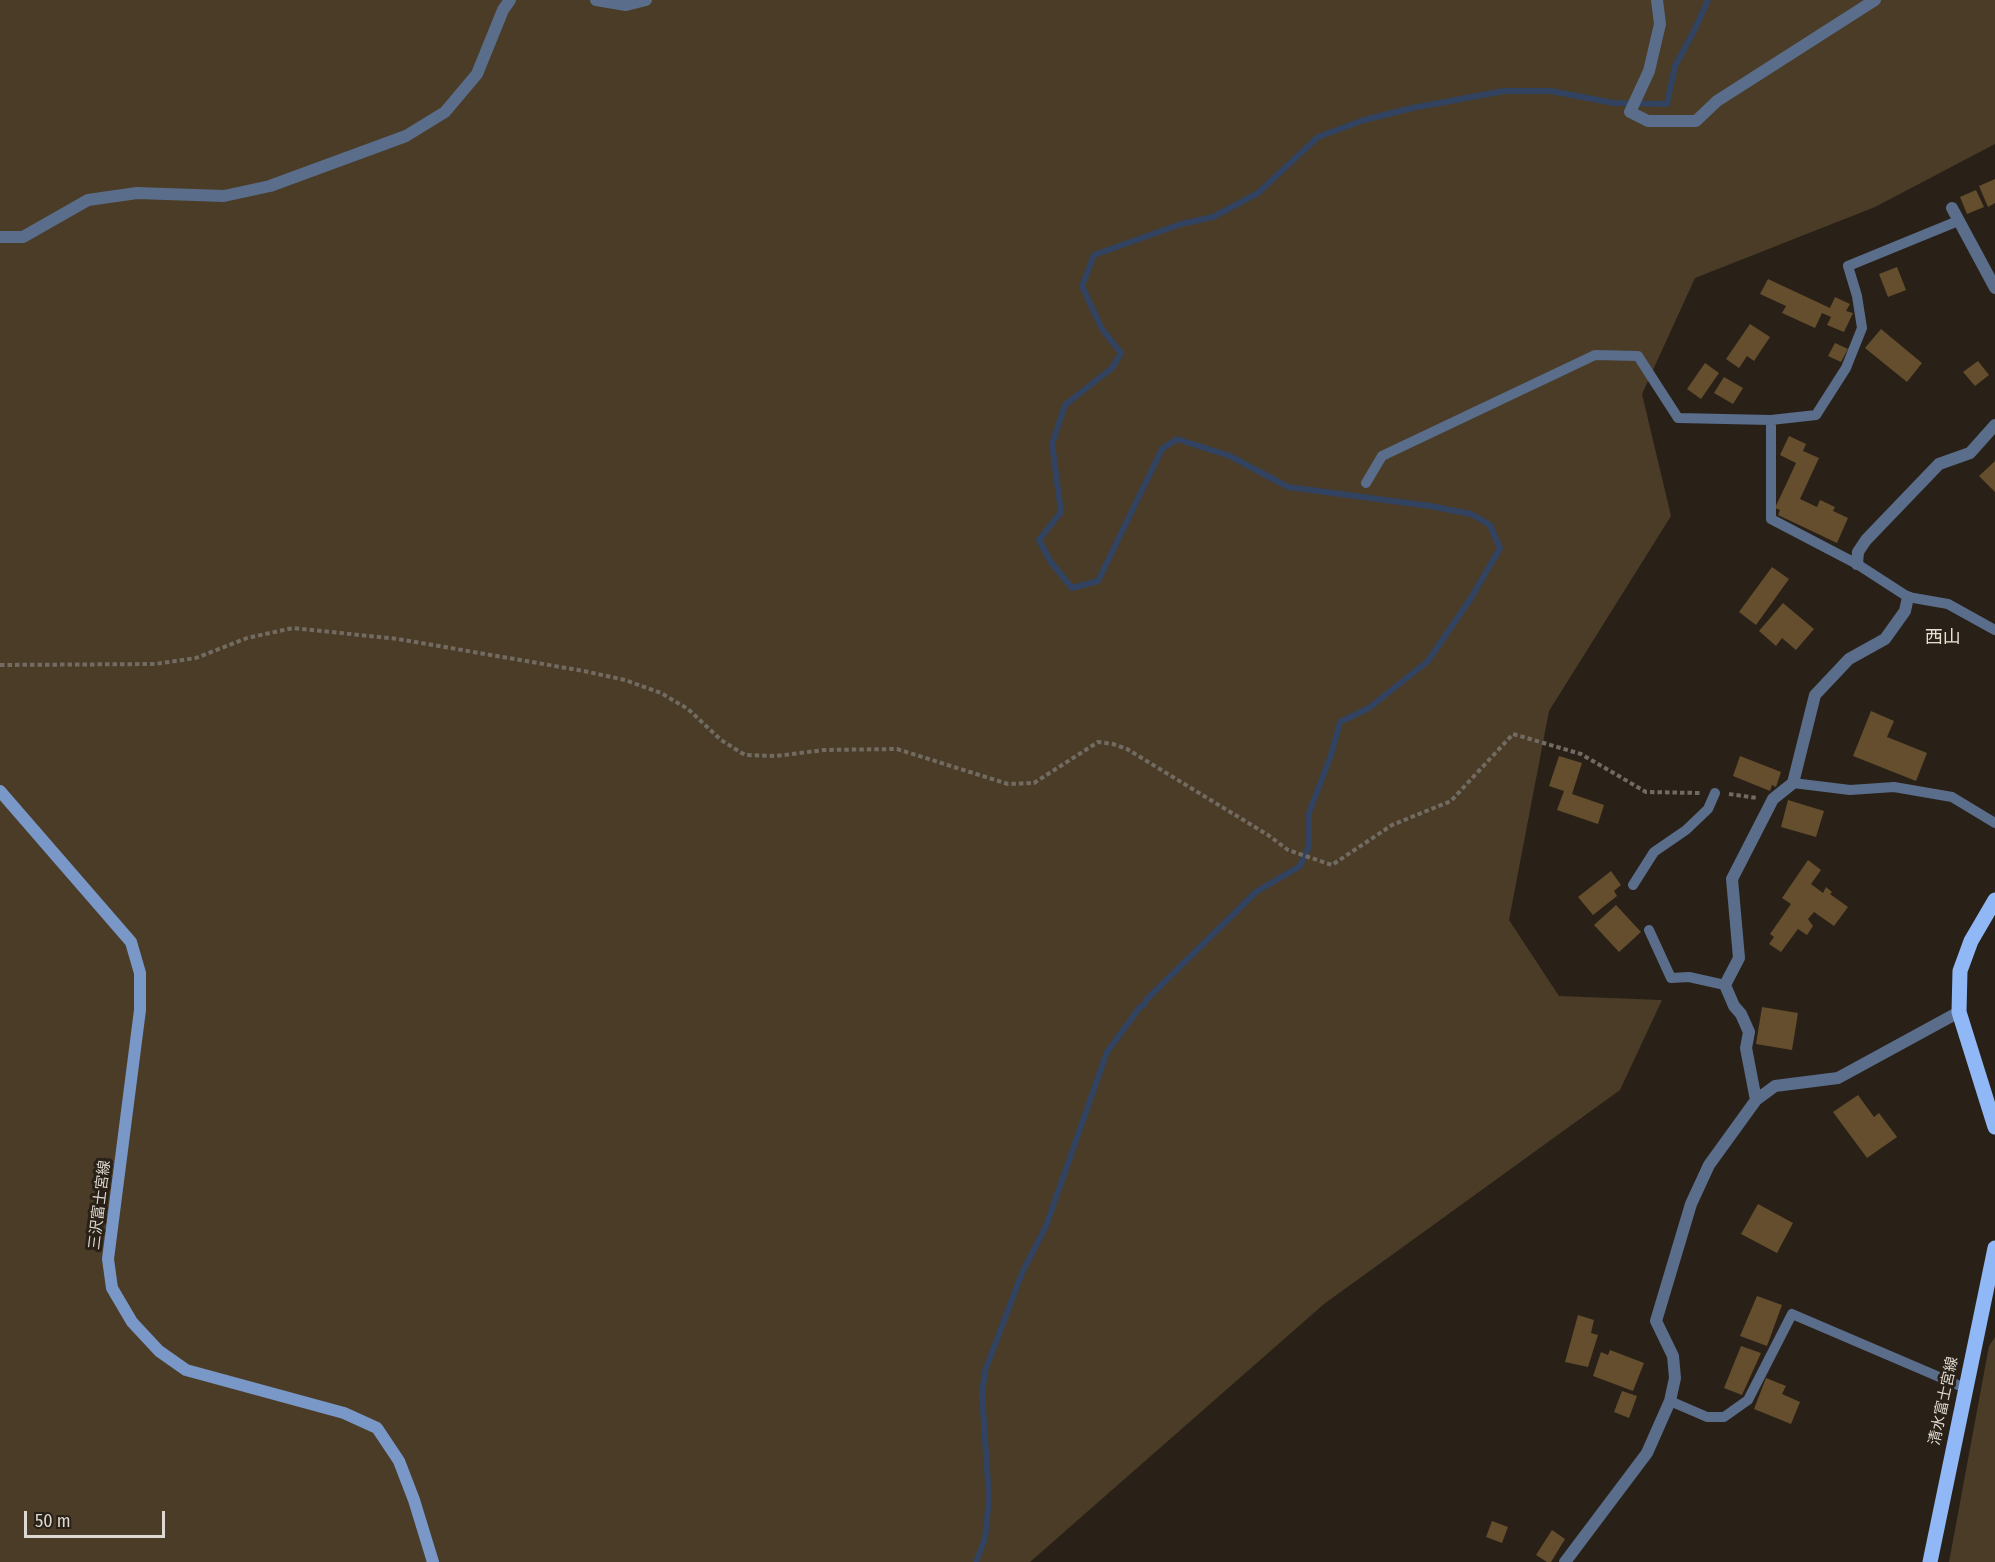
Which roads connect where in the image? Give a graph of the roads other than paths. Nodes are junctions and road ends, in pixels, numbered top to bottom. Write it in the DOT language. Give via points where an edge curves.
graph roads {
  1 [pos="510,0"];
  2 [pos="596,0"];
  3 [pos="646,0"];
  4 [pos="1657,0"];
  5 [pos="1875,0"];
  6 [pos="1952,208"];
  7 [pos="1958,221"];
  8 [pos="0,237"];
  9 [pos="1995,288"];
  10 [pos="1771,420"];
  11 [pos="1995,425"];
  12 [pos="1366,483"];
  13 [pos="1857,564"];
  14 [pos="1908,597"];
  15 [pos="1995,630"];
  16 [pos="1793,783"];
  17 [pos="0,791"];
  18 [pos="1715,793"];
  19 [pos="1995,823"];
  20 [pos="1633,885"];
  21 [pos="1995,900"];
  22 [pos="1649,930"];
  23 [pos="1725,985"];
  24 [pos="1959,1012"];
  25 [pos="1756,1100"];
  26 [pos="1995,1127"];
  27 [pos="1995,1248"];
  28 [pos="1965,1388"];
  29 [pos="1670,1401"];
  30 [pos="433,1562"];
  31 [pos="1565,1562"];
  32 [pos="1930,1562"];
  1 -- 8 [label="street" via="477,74 445,112 405,136 270,186 224,196 138,193 88,200 22,237"];
  2 -- 3 [label="street" via="626,5"];
  4 -- 5 [label="street" via="1660,24 1649,71 1630,112 1647,121 1696,121 1717,101"];
  6 -- 7 [label="street"];
  7 -- 9 [label="street"];
  7 -- 10 [label="lane" via="1848,266 1862,328 1846,368 1816,415"];
  10 -- 12 [label="lane" via="1678,418 1638,356 1595,355 1383,456"];
  10 -- 13 [label="lane" via="1772,519"];
  11 -- 13 [label="street" via="1970,453 1940,465 1931,473 1866,540 1858,552"];
  13 -- 14 [label="lane"];
  14 -- 15 [label="lane" via="1948,604"];
  14 -- 16 [label="street" via="1905,611 1885,639 1849,659 1815,695"];
  16 -- 19 [label="lane" via="1850,790 1894,787 1952,797"];
  16 -- 23 [label="street" via="1773,799 1732,879 1739,958"];
  17 -- 30 [label="main road, 三沢富士宮線" via="131,942 140,973 140,1010 108,1259 112,1288 132,1322 159,1351 186,1370 344,1413 377,1428 399,1461"];
  18 -- 20 [label="lane" via="1708,809 1654,852"];
  21 -- 24 [label="main road" via="1971,941 1960,971"];
  22 -- 23 [label="lane" via="1671,978 1689,977"];
  23 -- 25 [label="street" via="1749,1032 1746,1048"];
  24 -- 25 [label="street" via="1838,1078 1775,1086"];
  24 -- 26 [label="main road"];
  25 -- 29 [label="street" via="1709,1166 1691,1204 1656,1321 1673,1356 1675,1378"];
  27 -- 28 [label="main road, 清水富士宮線"];
  28 -- 29 [label="lane" via="1792,1314 1748,1400 1724,1417 1707,1418"];
  28 -- 32 [label="main road, 清水富士宮線"];
  29 -- 31 [label="street" via="1647,1453"];
}
